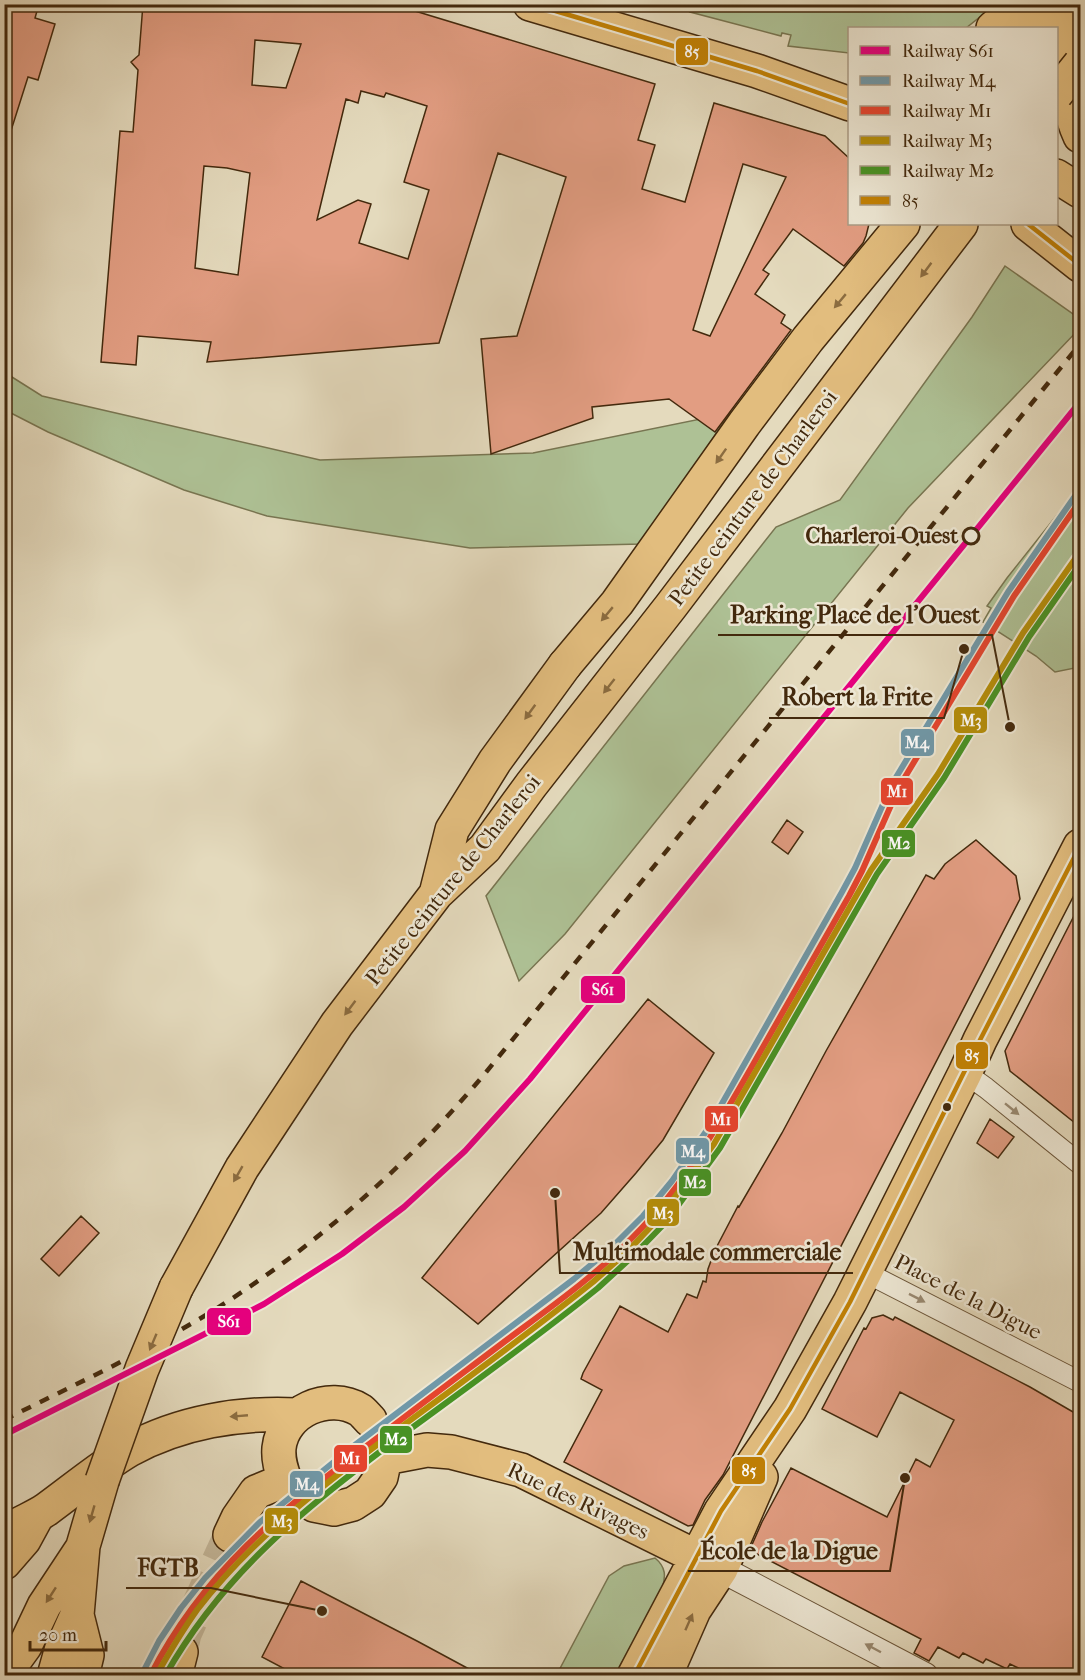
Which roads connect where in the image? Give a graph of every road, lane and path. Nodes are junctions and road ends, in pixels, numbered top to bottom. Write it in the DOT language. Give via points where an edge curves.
graph roads {
  1 [pos="530,4"];
  2 [pos="1014,4"];
  3 [pos="1056,4"];
  4 [pos="1063,4"];
  5 [pos="1072,4"];
  6 [pos="601,15"];
  7 [pos="994,27"];
  8 [pos="1033,27"];
  9 [pos="1049,27"];
  10 [pos="1080,64"];
  11 [pos="757,71"];
  12 [pos="848,86"];
  13 [pos="1058,92"];
  14 [pos="848,126"];
  15 [pos="1079,134"];
  16 [pos="1058,177"];
  17 [pos="1080,191"];
  18 [pos="889,225"];
  19 [pos="902,225"];
  20 [pos="960,225"];
  21 [pos="1029,225"];
  22 [pos="1080,265"];
  23 [pos="865,271"];
  24 [pos="1080,846"];
  25 [pos="436,894"];
  26 [pos="965,1073"];
  27 [pos="1080,1164"];
  28 [pos="865,1272"];
  29 [pos="1080,1382"];
  30 [pos="297,1416"];
  31 [pos="370,1420"];
  32 [pos="314,1506"];
  33 [pos="37,1516"];
  34 [pos="4,1534"];
  35 [pos="230,1535"];
  36 [pos="83,1546"];
  37 [pos="4,1563"];
  38 [pos="709,1563"];
  39 [pos="77,1615"];
  40 [pos="4,1675"];
  41 [pos="54,1676"];
  42 [pos="82,1676"];
  43 [pos="633,1676"];
  44 [pos="665,1676"];
  45 [pos="925,1676"];
  1 -- 6 [label="main road"];
  2 -- 7 [label="main road"];
  3 -- 8 [label="main road"];
  4 -- 9 [label="main road"];
  5 -- 15 [label="main road" via="1065,59"];
  6 -- 11 [label="main road"];
  10 -- 13 [label="main road, bridge"];
  11 -- 12 [label="main road"];
  11 -- 14 [label="main road"];
  16 -- 17 [label="main road"];
  18 -- 23 [label="main road"];
  19 -- 23 [label="main road"];
  20 -- 25 [label="main road, Petite ceinture de Charleroi, one-way" via="485,848"];
  21 -- 22 [label="main road"];
  23 -- 25 [label="main road, one-way" via="808,339 617,603 565,665 495,760 452,830"];
  24 -- 26 [label="main road"];
  25 -- 36 [label="main road, Petite ceinture de Charleroi, one-way, bridge" via="337,1024 242,1168 176,1288 142,1369"];
  26 -- 27 [label="street, one-way"];
  26 -- 28 [label="main road"];
  28 -- 29 [label="street, Place de la Digue, one-way"];
  28 -- 38 [label="main road" via="790,1409 721,1511"];
  30 -- 31 [label="main road" via="329,1402 360,1410"];
  30 -- 33 [label="main road, one-way" via="229,1416 177,1430 129,1450"];
  30 -- 35 [label="main road" via="279,1446 285,1480 256,1492"];
  32 -- 38 [label="main road, Rue des Rivages" via="334,1509 353,1504 370,1493 381,1477 385,1458 427,1450 451,1452 521,1470"];
  33 -- 34 [label="main road"];
  33 -- 37 [label="main road" via="24,1540"];
  36 -- 39 [label="main road, Petite ceinture de Charleroi"];
  36 -- 40 [label="main road, one-way"];
  38 -- 43 [label="main road"];
  44 -- 38 [label="main road, one-way" via="694,1610"];
  45 -- 38 [label="street, one-way"];
  39 -- 41 [label="main road, Petite ceinture de Charleroi"];
  39 -- 42 [label="main road" via="87,1655"];
}
